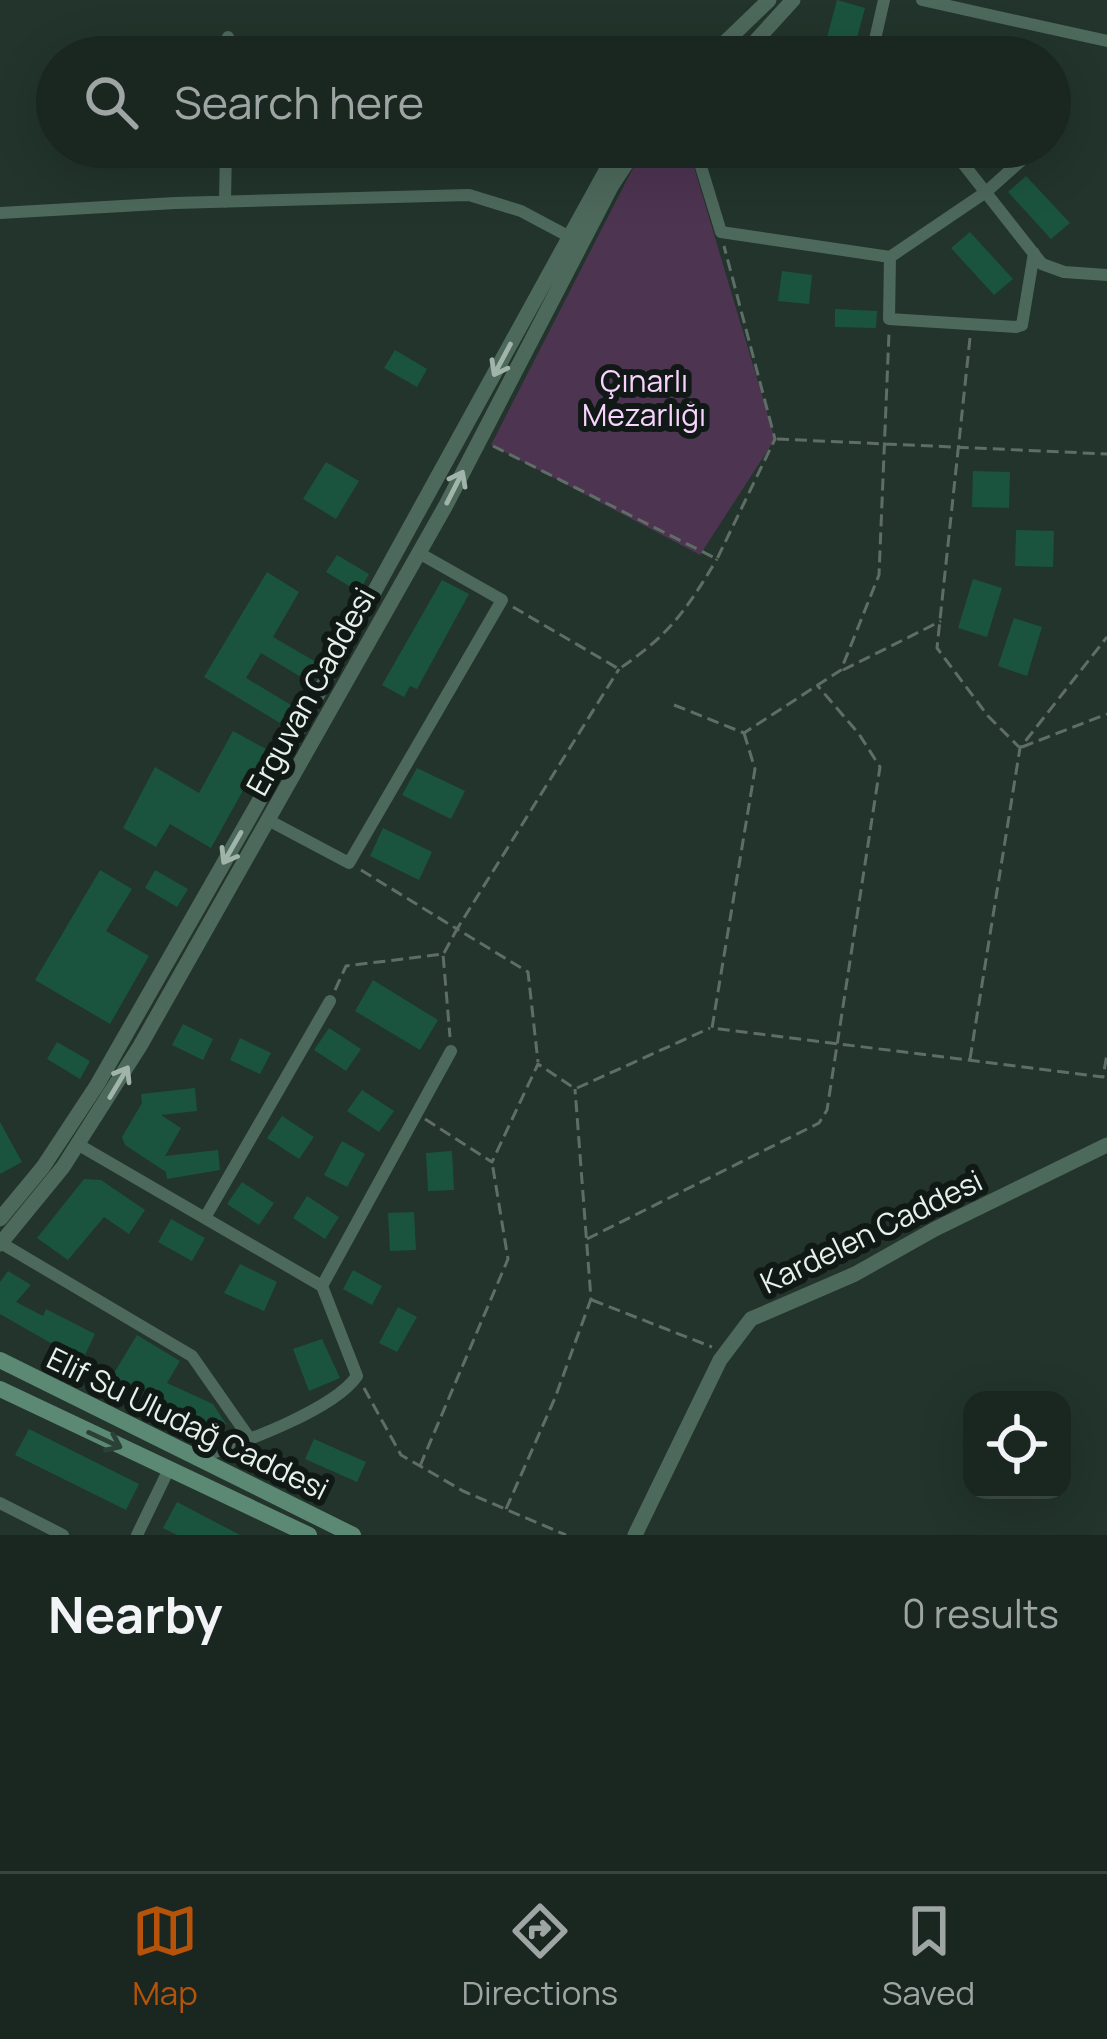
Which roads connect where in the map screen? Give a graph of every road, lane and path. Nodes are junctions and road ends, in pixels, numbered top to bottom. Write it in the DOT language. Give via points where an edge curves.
graph roads {
  1 [pos="769,0"];
  2 [pos="793,0"];
  3 [pos="884,0"];
  4 [pos="922,0"];
  5 [pos="732,36"];
  6 [pos="760,36"];
  7 [pos="876,36"];
  8 [pos="1107,41"];
  9 [pos="226,168"];
  10 [pos="607,168"];
  11 [pos="623,168"];
  12 [pos="701,168"];
  13 [pos="967,168"];
  14 [pos="1013,168"];
  15 [pos="986,192"];
  16 [pos="225,202"];
  17 [pos="0,213"];
  18 [pos="721,232"];
  19 [pos="568,236"];
  20 [pos="1034,253"];
  21 [pos="890,257"];
  22 [pos="1107,274"];
  23 [pos="889,319"];
  24 [pos="971,324"];
  25 [pos="480,439"];
  26 [pos="775,439"];
  27 [pos="886,444"];
  28 [pos="960,447"];
  29 [pos="1107,454"];
  30 [pos="418,553"];
  31 [pos="717,559"];
  32 [pos="502,600"];
  33 [pos="941,621"];
  34 [pos="1107,637"];
  35 [pos="619,669"];
  36 [pos="841,670"];
  37 [pos="817,685"];
  38 [pos="674,705"];
  39 [pos="1107,715"];
  40 [pos="744,733"];
  41 [pos="1020,748"];
  42 [pos="268,820"];
  43 [pos="349,863"];
  44 [pos="457,929"];
  45 [pos="443,955"];
  46 [pos="330,1001"];
  47 [pos="712,1028"];
  48 [pos="837,1045"];
  49 [pos="451,1051"];
  50 [pos="1107,1054"];
  51 [pos="970,1061"];
  52 [pos="538,1064"];
  53 [pos="1105,1077"];
  54 [pos="575,1089"];
  55 [pos="416,1113"];
  56 [pos="79,1144"];
  57 [pos="1107,1145"];
  58 [pos="492,1162"];
  59 [pos="206,1216"];
  60 [pos="0,1219"];
  61 [pos="587,1239"];
  62 [pos="0,1244"];
  63 [pos="322,1286"];
  64 [pos="591,1299"];
  65 [pos="725,1352"];
  66 [pos="1,1360"];
  67 [pos="357,1376"];
  68 [pos="0,1389"];
  69 [pos="250,1439"];
  70 [pos="195,1459"];
  71 [pos="420,1466"];
  72 [pos="169,1469"];
  73 [pos="0,1504"];
  74 [pos="506,1509"];
  75 [pos="63,1535"];
  76 [pos="136,1535"];
  77 [pos="308,1535"];
  78 [pos="352,1535"];
  79 [pos="566,1535"];
  80 [pos="635,1535"];
  1 -- 5 [label="street"];
  2 -- 6 [label="street"];
  3 -- 7 [label="street"];
  4 -- 8 [label="street"];
  9 -- 16 [label="street"];
  10 -- 19 [label="street"];
  11 -- 25 [label="street, Erguvan Caddesi"];
  12 -- 18 [label="street"];
  13 -- 15 [label="street"];
  14 -- 15 [label="street"];
  15 -- 20 [label="street"];
  15 -- 21 [label="street"];
  16 -- 17 [label="street"];
  16 -- 19 [label="street" via="470,195"];
  18 -- 21 [label="street"];
  18 -- 26 [label="path"];
  19 -- 60 [label="street, one-way" via="97,1085"];
  20 -- 22 [label="street" via="1052,269"];
  20 -- 24 [label="street" via="1022,325"];
  21 -- 23 [label="street"];
  23 -- 24 [label="street"];
  23 -- 27 [label="path"];
  24 -- 28 [label="path"];
  30 -- 25 [label="street, Erguvan Caddesi, one-way"];
  25 -- 31 [label="path"];
  26 -- 27 [label="path"];
  26 -- 31 [label="path"];
  27 -- 28 [label="path"];
  27 -- 36 [label="path" via="878,574"];
  28 -- 29 [label="path"];
  28 -- 33 [label="path"];
  30 -- 32 [label="street"];
  30 -- 42 [label="street, Erguvan Caddesi"];
  31 -- 35 [label="path" via="659,641"];
  32 -- 35 [label="path"];
  32 -- 43 [label="street"];
  33 -- 36 [label="path"];
  33 -- 41 [label="path" via="937,649"];
  34 -- 41 [label="path"];
  35 -- 44 [label="path"];
  36 -- 37 [label="path"];
  37 -- 40 [label="path"];
  37 -- 48 [label="path" via="880,766"];
  38 -- 40 [label="path"];
  39 -- 41 [label="path"];
  40 -- 47 [label="path" via="755,769"];
  41 -- 51 [label="path"];
  42 -- 43 [label="street"];
  56 -- 42 [label="street, Erguvan Caddesi, one-way"];
  43 -- 44 [label="path"];
  44 -- 45 [label="path"];
  44 -- 52 [label="path" via="528,972"];
  45 -- 46 [label="path" via="346,966"];
  45 -- 49 [label="path"];
  46 -- 59 [label="street"];
  47 -- 48 [label="path"];
  47 -- 54 [label="path"];
  48 -- 51 [label="path"];
  48 -- 61 [label="path" via="819,1124"];
  49 -- 55 [label="street"];
  50 -- 53 [label="path"];
  51 -- 53 [label="path"];
  52 -- 54 [label="path"];
  52 -- 58 [label="path"];
  54 -- 61 [label="path"];
  55 -- 58 [label="path"];
  55 -- 63 [label="street"];
  56 -- 59 [label="street"];
  56 -- 62 [label="street, Erguvan Caddesi"];
  57 -- 65 [label="street, Kardelen Caddesi" via="751,1319"];
  58 -- 71 [label="path" via="508,1259"];
  59 -- 63 [label="street"];
  61 -- 64 [label="path"];
  62 -- 69 [label="street" via="192,1356"];
  63 -- 67 [label="street"];
  64 -- 65 [label="path"];
  64 -- 74 [label="path"];
  65 -- 80 [label="street, Kardelen Caddesi"];
  66 -- 70 [label="main road, Elif Su Uludağ Caddesi"];
  67 -- 69 [label="street" via="347,1392"];
  67 -- 71 [label="path" via="401,1455"];
  68 -- 72 [label="main road, Elif Su Uludağ Caddesi, one-way"];
  69 -- 70 [label="street"];
  70 -- 78 [label="main road, Elif Su Uludağ Caddesi"];
  71 -- 74 [label="path"];
  72 -- 76 [label="street"];
  72 -- 77 [label="main road, Elif Su Uludağ Caddesi"];
  73 -- 75 [label="street"];
  74 -- 79 [label="path"];
}
